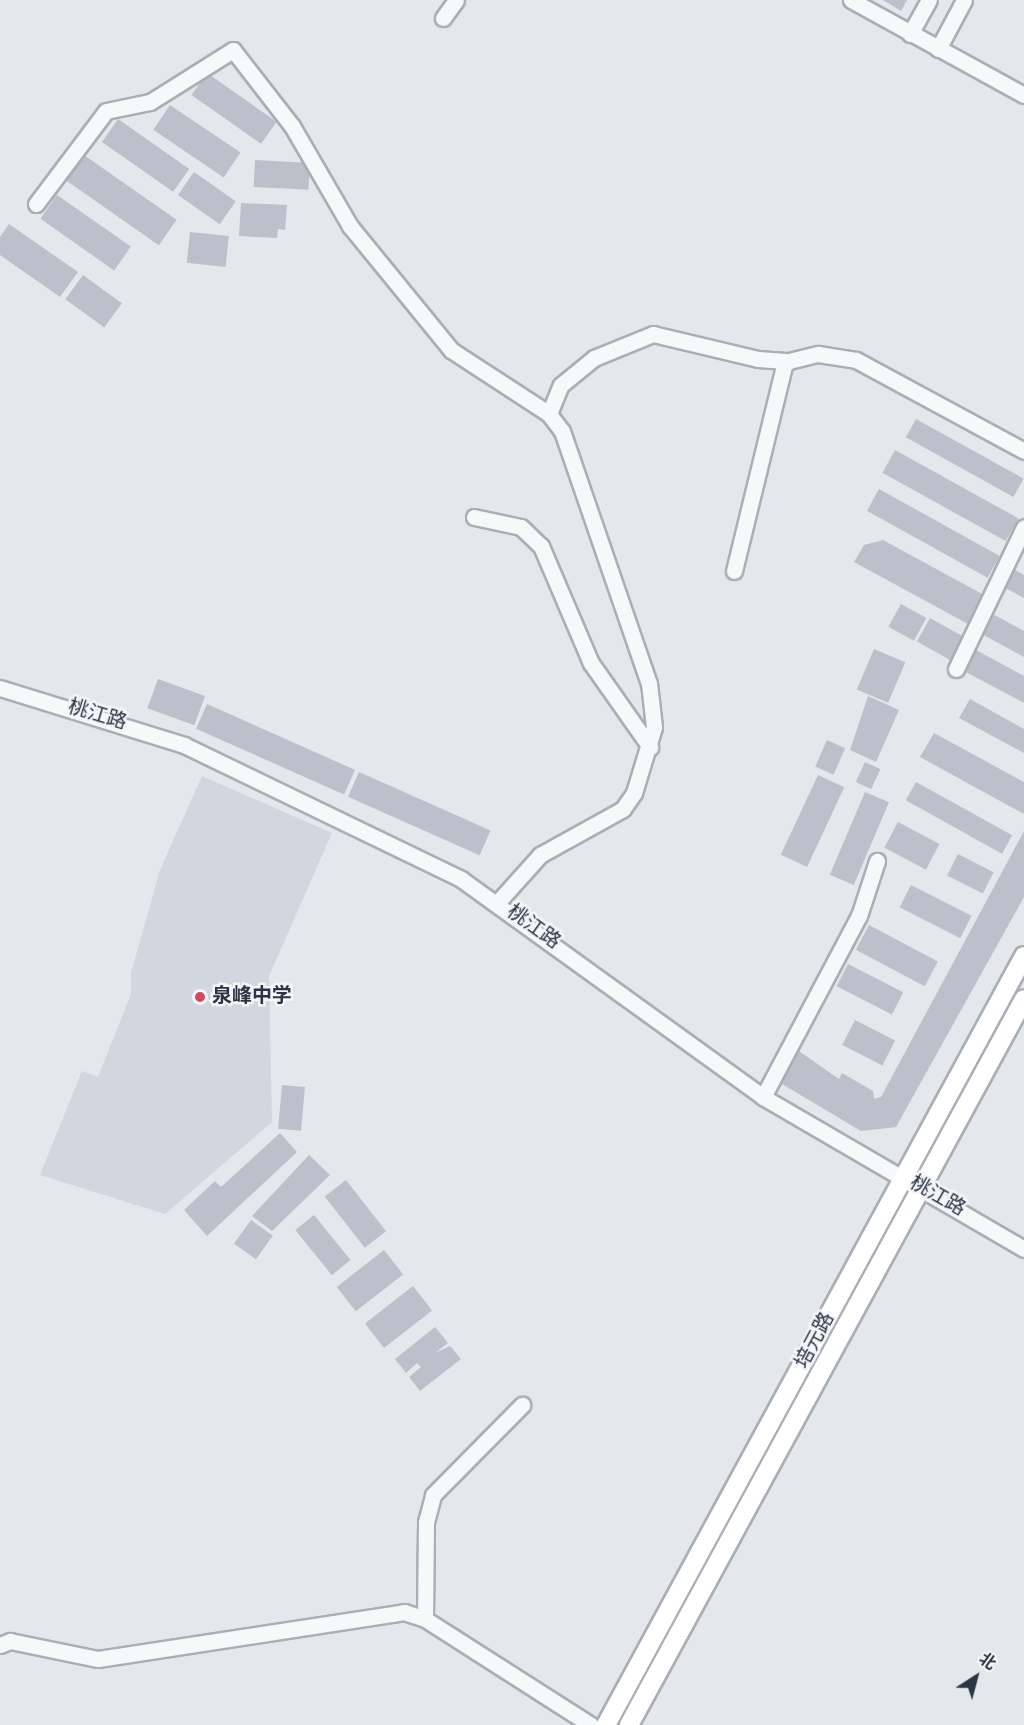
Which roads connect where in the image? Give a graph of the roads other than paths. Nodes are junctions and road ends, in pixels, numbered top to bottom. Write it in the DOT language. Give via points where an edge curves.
graph roads {
  1 [pos="456,0"];
  2 [pos="851,0"];
  3 [pos="929,0"];
  4 [pos="964,0"];
  5 [pos="443,18"];
  6 [pos="910,34"];
  7 [pos="938,49"];
  8 [pos="1024,95"];
  9 [pos="36,204"];
  10 [pos="785,361"];
  11 [pos="549,414"];
  12 [pos="1024,451"];
  13 [pos="474,517"];
  14 [pos="1024,527"];
  15 [pos="734,571"];
  16 [pos="956,669"];
  17 [pos="0,688"];
  18 [pos="650,747"];
  19 [pos="877,861"];
  20 [pos="498,902"];
  21 [pos="1024,956"];
  22 [pos="1024,999"];
  23 [pos="763,1096"];
  24 [pos="904,1178"];
  25 [pos="922,1187"];
  26 [pos="1024,1249"];
  27 [pos="522,1405"];
  28 [pos="425,1619"];
  29 [pos="0,1645"];
  30 [pos="591,1725"];
  31 [pos="606,1725"];
  32 [pos="629,1725"];
  1 -- 5 [label="street"];
  2 -- 6 [label="street"];
  3 -- 6 [label="street"];
  4 -- 7 [label="street"];
  6 -- 7 [label="street"];
  7 -- 8 [label="street"];
  9 -- 11 [label="street" via="101,115 150,102 233,50 292,126 350,226 451,350"];
  10 -- 11 [label="street" via="642,335 594,358 561,385"];
  10 -- 12 [label="street" via="818,354 856,360"];
  10 -- 15 [label="street"];
  11 -- 18 [label="street" via="562,431 649,683"];
  13 -- 18 [label="street" via="521,527 541,546 591,663"];
  14 -- 16 [label="street"];
  17 -- 20 [label="street, 桃江路" via="183,745"];
  18 -- 20 [label="street" via="634,793 623,808 540,855"];
  19 -- 23 [label="street" via="859,916"];
  20 -- 23 [label="street, 桃江路"];
  21 -- 24 [label="main road, 培元路"];
  22 -- 25 [label="main road, 培元路"];
  23 -- 24 [label="street, 桃江路"];
  24 -- 25 [label="street, 桃江路"];
  24 -- 31 [label="main road, 培元路"];
  25 -- 26 [label="street, 桃江路"];
  25 -- 32 [label="main road, 培元路"];
  27 -- 28 [label="street" via="433,1495 426,1522"];
  28 -- 29 [label="street" via="404,1611 98,1659 10,1641"];
  28 -- 30 [label="street"];
}
